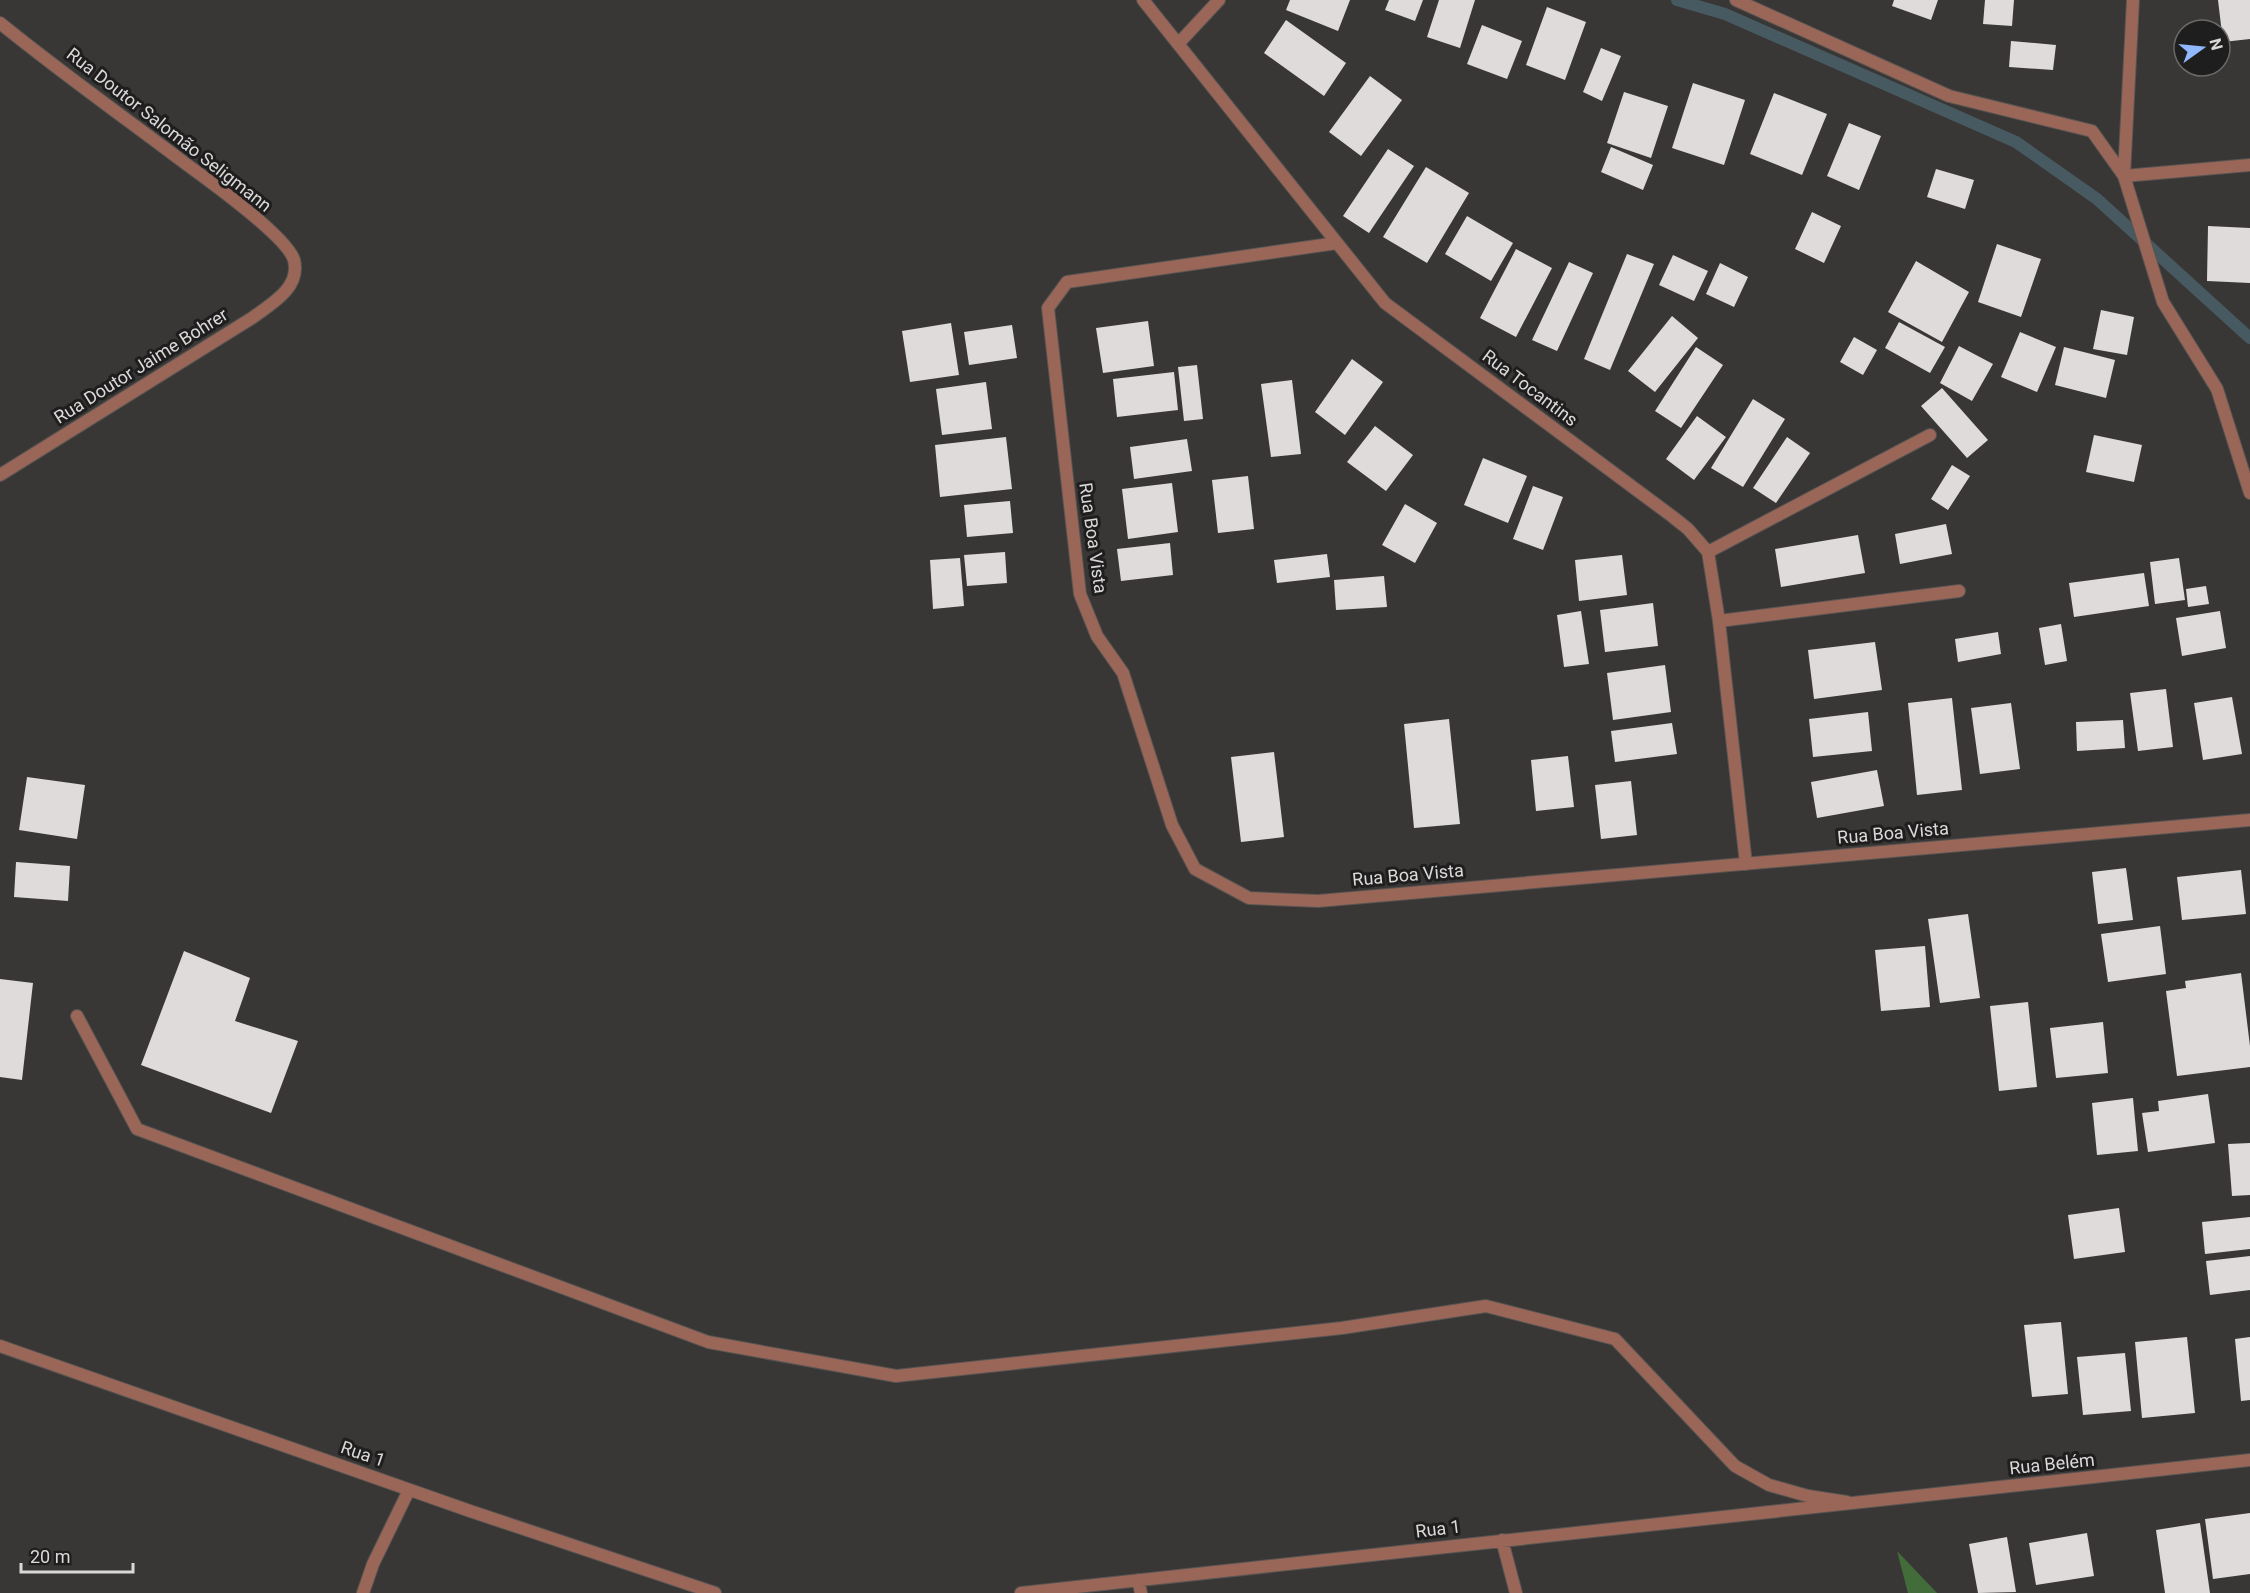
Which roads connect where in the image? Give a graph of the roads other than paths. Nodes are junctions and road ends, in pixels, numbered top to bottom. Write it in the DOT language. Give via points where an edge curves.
graph roads {
  1 [pos="1143,0"];
  2 [pos="1220,0"];
  3 [pos="1736,0"];
  4 [pos="2133,0"];
  5 [pos="0,23"];
  6 [pos="1178,44"];
  7 [pos="2250,165"];
  8 [pos="2124,176"];
  9 [pos="1337,243"];
  10 [pos="294,279"];
  11 [pos="1929,435"];
  12 [pos="0,475"];
  13 [pos="2250,494"];
  14 [pos="1708,552"];
  15 [pos="1959,591"];
  16 [pos="1719,621"];
  17 [pos="2250,820"];
  18 [pos="1746,864"];
  19 [pos="77,1016"];
  20 [pos="0,1346"];
  21 [pos="2250,1460"];
  22 [pos="409,1490"];
  23 [pos="1859,1504"];
  24 [pos="1502,1540"];
  25 [pos="1138,1580"];
  26 [pos="363,1593"];
  27 [pos="715,1593"];
  28 [pos="1021,1593"];
  29 [pos="1141,1593"];
  30 [pos="1516,1593"];
  1 -- 6 [label="street, Rua Tocantins"];
  2 -- 6 [label="street"];
  3 -- 8 [label="street" via="1948,96 2092,131"];
  4 -- 8 [label="street"];
  5 -- 10 [label="street, Rua Doutor Salomão Seligmann" via="232,198 282,242 294,259"];
  6 -- 9 [label="street, Rua Tocantins"];
  7 -- 8 [label="street"];
  8 -- 13 [label="street" via="2163,302 2217,388"];
  9 -- 14 [label="street, Rua Tocantins" via="1386,303 1672,516"];
  9 -- 18 [label="street, Rua Boa Vista" via="1067,282 1048,308 1080,594 1097,636 1123,673 1172,825 1196,869 1249,898 1318,901"];
  10 -- 12 [label="street, Rua Doutor Jaime Bohrer" via="282,296 252,318"];
  11 -- 14 [label="street"];
  14 -- 16 [label="street"];
  15 -- 16 [label="street"];
  16 -- 18 [label="street"];
  17 -- 18 [label="street, Rua Boa Vista"];
  19 -- 23 [label="street" via="137,1129 708,1342 896,1376 1342,1328 1486,1306 1615,1339 1735,1466 1768,1485"];
  20 -- 22 [label="street, Rua 1"];
  21 -- 23 [label="street, Rua Belém"];
  22 -- 26 [label="street"];
  22 -- 27 [label="street, Rua 1"];
  23 -- 24 [label="street, Rua 1"];
  24 -- 25 [label="street, Rua 1"];
  24 -- 30 [label="street"];
  25 -- 28 [label="street, Rua 1"];
  25 -- 29 [label="street"];
}
